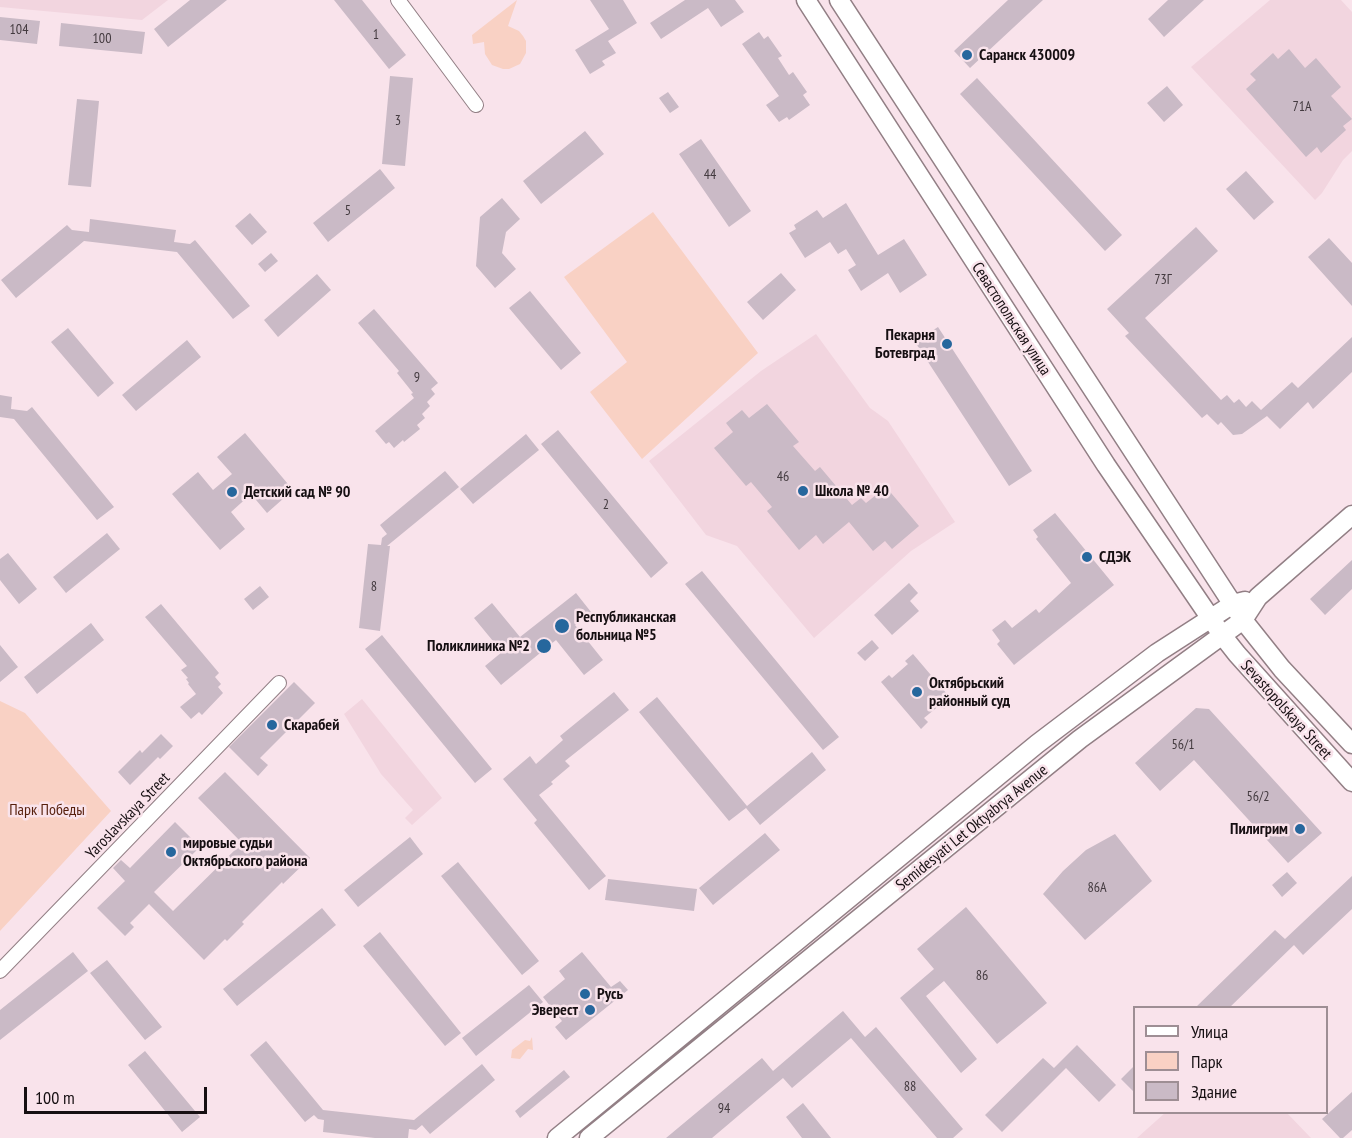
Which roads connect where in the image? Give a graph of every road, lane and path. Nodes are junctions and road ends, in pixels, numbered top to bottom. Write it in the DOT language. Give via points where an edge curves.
graph roads {
  1 [pos="398,0"];
  2 [pos="806,0"];
  3 [pos="839,0"];
  4 [pos="476,105"];
  5 [pos="1352,515"];
  6 [pos="1258,597"];
  7 [pos="1233,604"];
  8 [pos="1210,618"];
  9 [pos="1243,620"];
  10 [pos="1222,635"];
  11 [pos="279,683"];
  12 [pos="1352,744"];
  13 [pos="1352,782"];
  14 [pos="944,822"];
  15 [pos="963,836"];
  16 [pos="815,925"];
  17 [pos="831,943"];
  18 [pos="0,971"];
  19 [pos="681,1037"];
  20 [pos="695,1052"];
  21 [pos="557,1138"];
  22 [pos="589,1138"];
  1 -- 4 [label="street"];
  2 -- 8 [label="main road, Севастопольская улица" via="1106,465"];
  3 -- 7 [label="main road, Севастопольская улица"];
  5 -- 6 [label="main road, Semidesyati Let Oktyabrya Avenue"];
  6 -- 7 [label="main road, Semidesyati Let Oktyabrya Avenue"];
  6 -- 9 [label="main road, Semidesyati Let Oktyabrya Avenue"];
  7 -- 8 [label="main road, Semidesyati Let Oktyabrya Avenue"];
  7 -- 9 [label="main road, Севастопольская улица"];
  8 -- 10 [label="main road, Севастопольская улица"];
  8 -- 14 [label="main road, Semidesyati Let Oktyabrya Avenue" via="1095,699"];
  9 -- 10 [label="main road, Semidesyati Let Oktyabrya Avenue"];
  9 -- 12 [label="main road, Sevastopolskaya Street" via="1282,669"];
  10 -- 13 [label="main road, Sevastopolskaya Street"];
  10 -- 15 [label="main road, Semidesyati Let Oktyabrya Avenue" via="1096,727"];
  11 -- 18 [label="street, Yaroslavskaya Street"];
  14 -- 15 [label="main road"];
  14 -- 16 [label="main road, Semidesyati Let Oktyabrya Avenue"];
  15 -- 17 [label="main road, Semidesyati Let Oktyabrya Avenue"];
  16 -- 17 [label="main road"];
  16 -- 19 [label="main road, Semidesyati Let Oktyabrya Avenue"];
  17 -- 20 [label="main road, Semidesyati Let Oktyabrya Avenue"];
  19 -- 20 [label="main road"];
  19 -- 21 [label="main road, Semidesyati Let Oktyabrya Avenue"];
  20 -- 22 [label="main road, Semidesyati Let Oktyabrya Avenue"];
}
